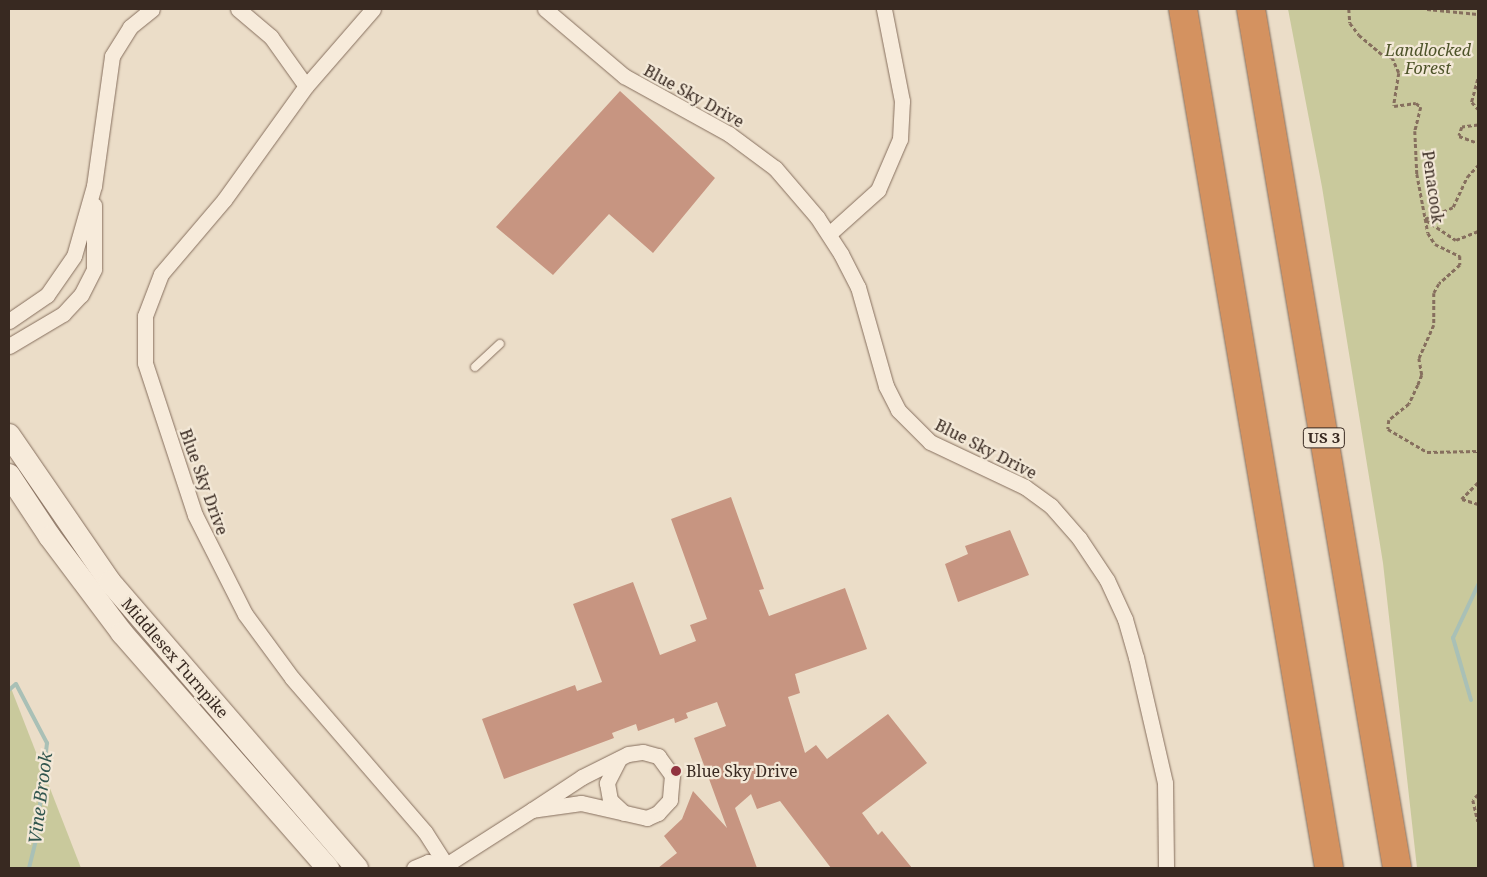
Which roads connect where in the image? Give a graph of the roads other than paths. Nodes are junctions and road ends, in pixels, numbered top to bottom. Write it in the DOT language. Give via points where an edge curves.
graph roads {
  1 [pos="152,9"];
  2 [pos="238,9"];
  3 [pos="373,9"];
  4 [pos="545,9"];
  5 [pos="884,9"];
  6 [pos="1183,9"];
  7 [pos="1251,9"];
  8 [pos="306,86"];
  9 [pos="94,186"];
  10 [pos="829,234"];
  11 [pos="9,321"];
  12 [pos="500,344"];
  13 [pos="9,346"];
  14 [pos="475,366"];
  15 [pos="9,435"];
  16 [pos="9,475"];
  17 [pos="628,754"];
  18 [pos="532,810"];
  19 [pos="628,816"];
  20 [pos="446,867"];
  21 [pos="328,868"];
  22 [pos="357,868"];
  23 [pos="414,868"];
  24 [pos="1166,868"];
  25 [pos="1329,868"];
  26 [pos="1396,868"];
  1 -- 9 [label="street" via="130,27 112,56"];
  2 -- 8 [label="street" via="271,37"];
  3 -- 8 [label="street, Blue Sky Drive"];
  4 -- 10 [label="street, Blue Sky Drive" via="624,76 728,134 775,168"];
  5 -- 10 [label="street" via="902,101 900,139 878,190"];
  6 -- 25 [label="highway"];
  7 -- 26 [label="highway, US 3"];
  8 -- 20 [label="street, Blue Sky Drive" via="224,200 161,274 145,316 144,363 195,514 245,614 292,678 425,832"];
  9 -- 11 [label="street" via="80,241 67,270 47,294"];
  9 -- 13 [label="street" via="96,254 88,283 63,314"];
  10 -- 24 [label="street, Blue Sky Drive" via="858,287 886,386 898,410 930,442 991,469 1051,506 1079,538 1107,580 1126,619 1157,734 1165,784"];
  12 -- 14 [label="lane"];
  15 -- 22 [label="main road, Middlesex Turnpike" via="110,582"];
  16 -- 21 [label="main road, Middlesex Turnpike" via="54,544 122,633"];
  17 -- 18 [label="street"];
  17 -- 19 [label="street" via="614,765 607,784 613,805"];
  17 -- 19 [label="street" via="644,752 658,756 668,766 673,782 670,800 658,813 647,818"];
  18 -- 19 [label="street" via="581,803"];
  18 -- 20 [label="street"];
  20 -- 23 [label="street" via="428,862"];
}
